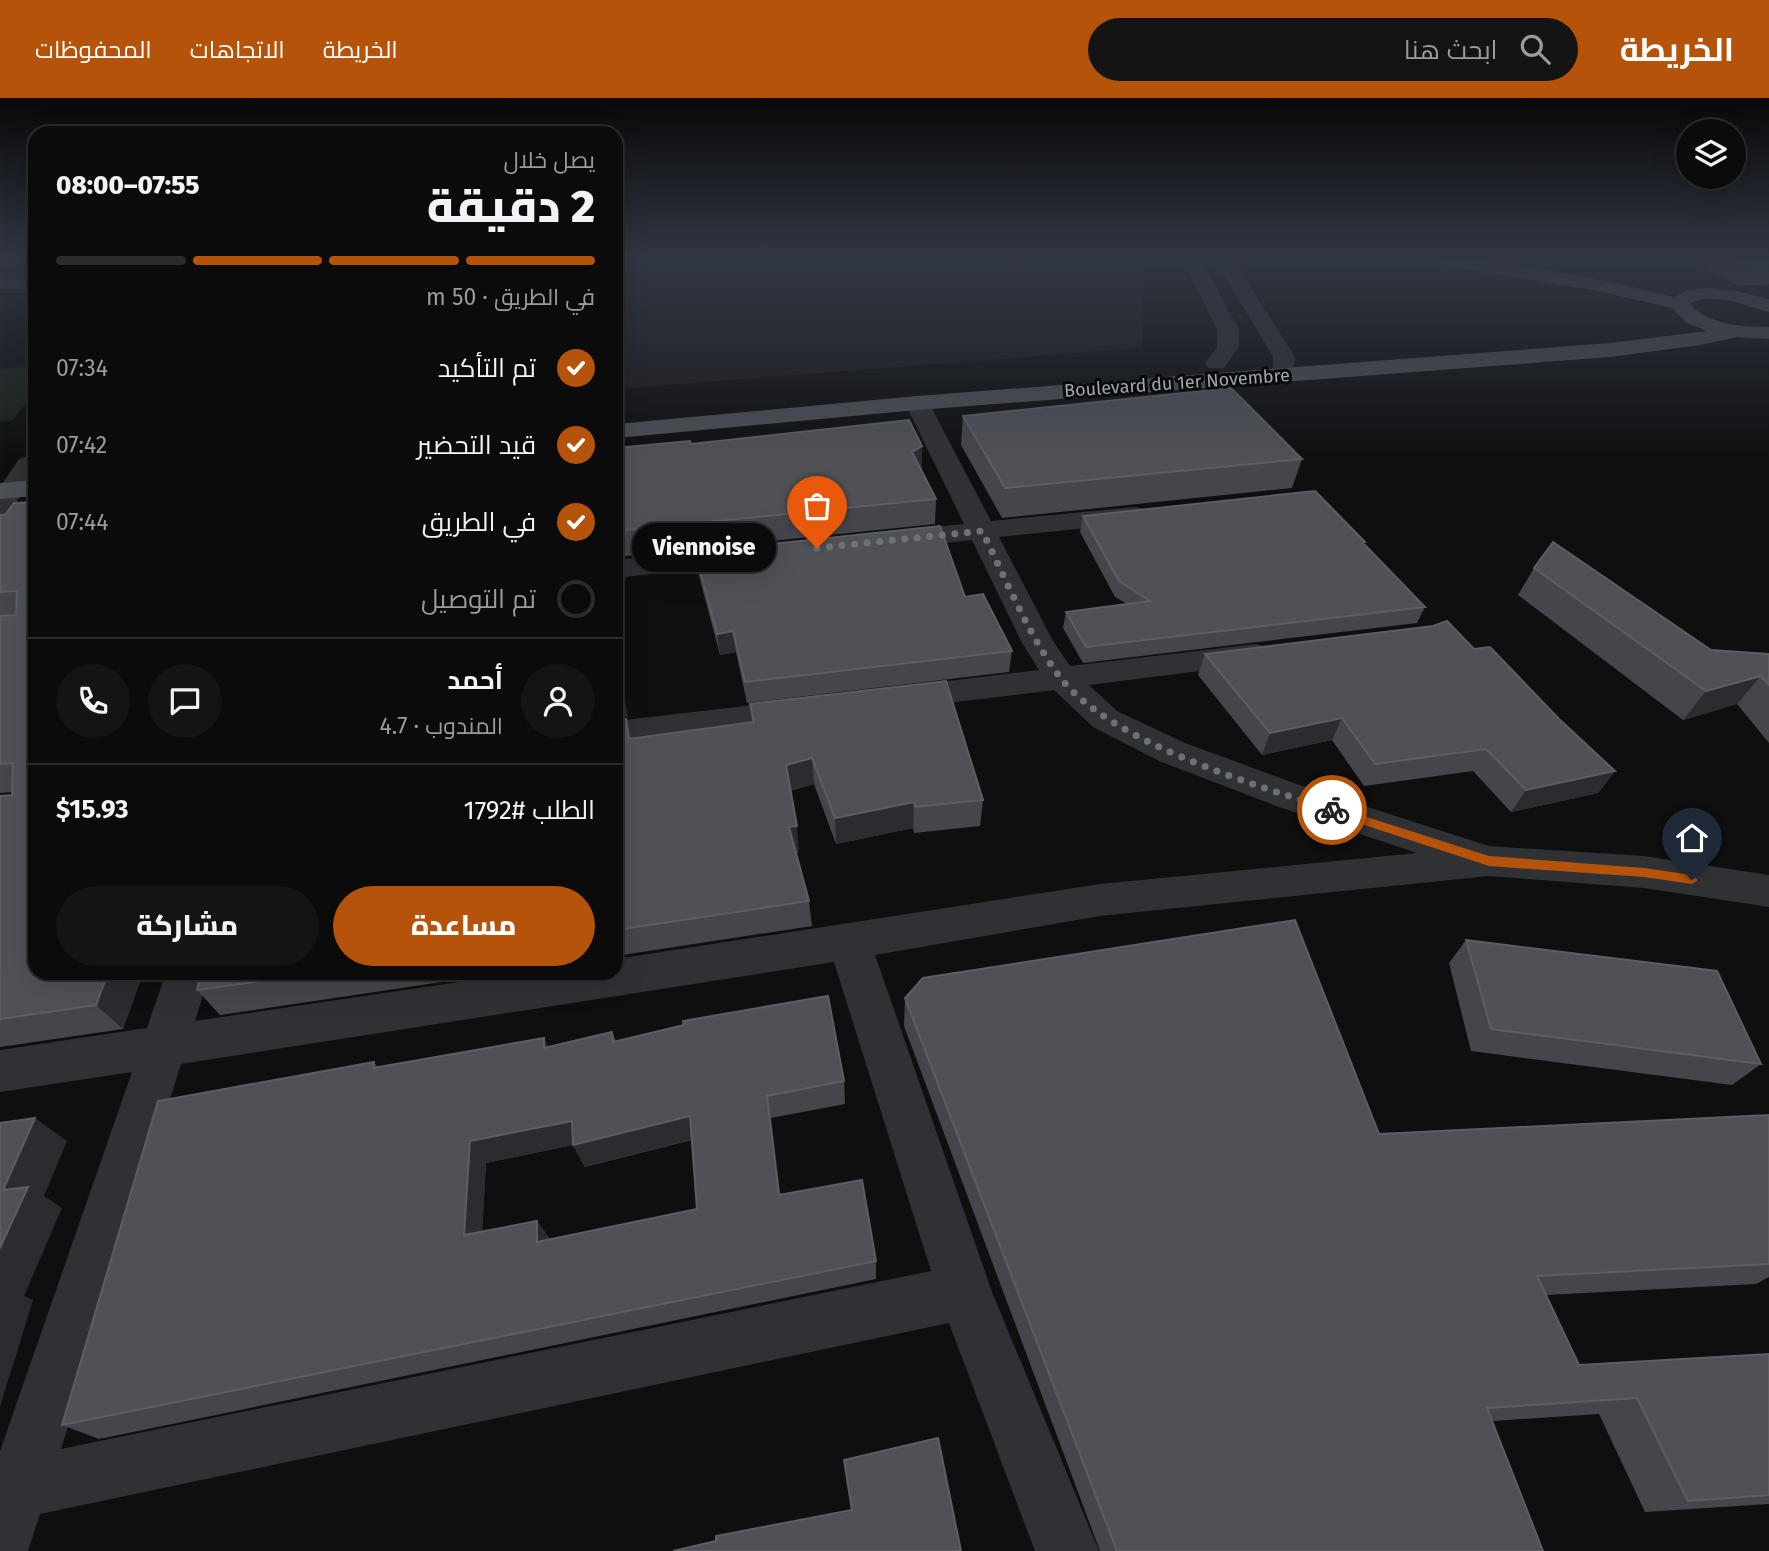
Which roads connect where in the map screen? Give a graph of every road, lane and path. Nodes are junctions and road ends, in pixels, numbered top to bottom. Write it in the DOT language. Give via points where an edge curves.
graph roads {
  1 [pos="1226,326"];
  2 [pos="1259,326"];
  3 [pos="1617,326"];
  4 [pos="1715,326"];
  5 [pos="1737,331"];
  6 [pos="1769,333"];
  7 [pos="1447,355"];
  8 [pos="1216,363"];
  9 [pos="1281,366"];
  10 [pos="714,400"];
  11 [pos="917,403"];
  12 [pos="623,429"];
  13 [pos="1160,512"];
  14 [pos="982,531"];
  15 [pos="872,542"];
  16 [pos="775,553"];
  17 [pos="623,568"];
  18 [pos="1283,651"];
  19 [pos="1061,678"];
  20 [pos="872,701"];
  21 [pos="832,706"];
  22 [pos="623,732"];
  23 [pos="1489,861"];
  24 [pos="1768,892"];
  25 [pos="849,942"];
  26 [pos="623,976"];
  27 [pos="186,980"];
  28 [pos="598,980"];
  29 [pos="162,1046"];
  30 [pos="0,1071"];
  31 [pos="965,1292"];
  32 [pos="10,1490"];
  33 [pos="0,1542"];
  34 [pos="1067,1551"];
  1 -- 8 [label="street" via="1228,347"];
  2 -- 9 [label="street"];
  3 -- 7 [label="main road, Boulevard du 1er Novembre"];
  4 -- 5 [label="main road"];
  5 -- 6 [label="main road"];
  5 -- 7 [label="main road, Boulevard du 1er Novembre" via="1610,350"];
  7 -- 9 [label="main road, Boulevard du 1er Novembre"];
  8 -- 9 [label="main road, Boulevard du 1er Novembre"];
  8 -- 10 [label="main road, Boulevard du 1er Novembre"];
  9 -- 11 [label="main road, Boulevard du 1er Novembre"];
  11 -- 12 [label="main road, Boulevard du 1er Novembre"];
  11 -- 14 [label="street"];
  13 -- 14 [label="street"];
  14 -- 15 [label="street"];
  14 -- 19 [label="street" via="1037,641"];
  16 -- 17 [label="street"];
  18 -- 19 [label="street"];
  19 -- 20 [label="street"];
  19 -- 23 [label="street" via="1105,719 1172,752 1292,797"];
  21 -- 22 [label="street"];
  23 -- 24 [label="street" via="1644,873"];
  23 -- 25 [label="street" via="1100,900"];
  25 -- 26 [label="street"];
  25 -- 31 [label="street"];
  27 -- 29 [label="street"];
  28 -- 29 [label="street"];
  29 -- 30 [label="street"];
  29 -- 32 [label="street"];
  31 -- 32 [label="street"];
  31 -- 34 [label="street"];
  32 -- 33 [label="street"];
}
